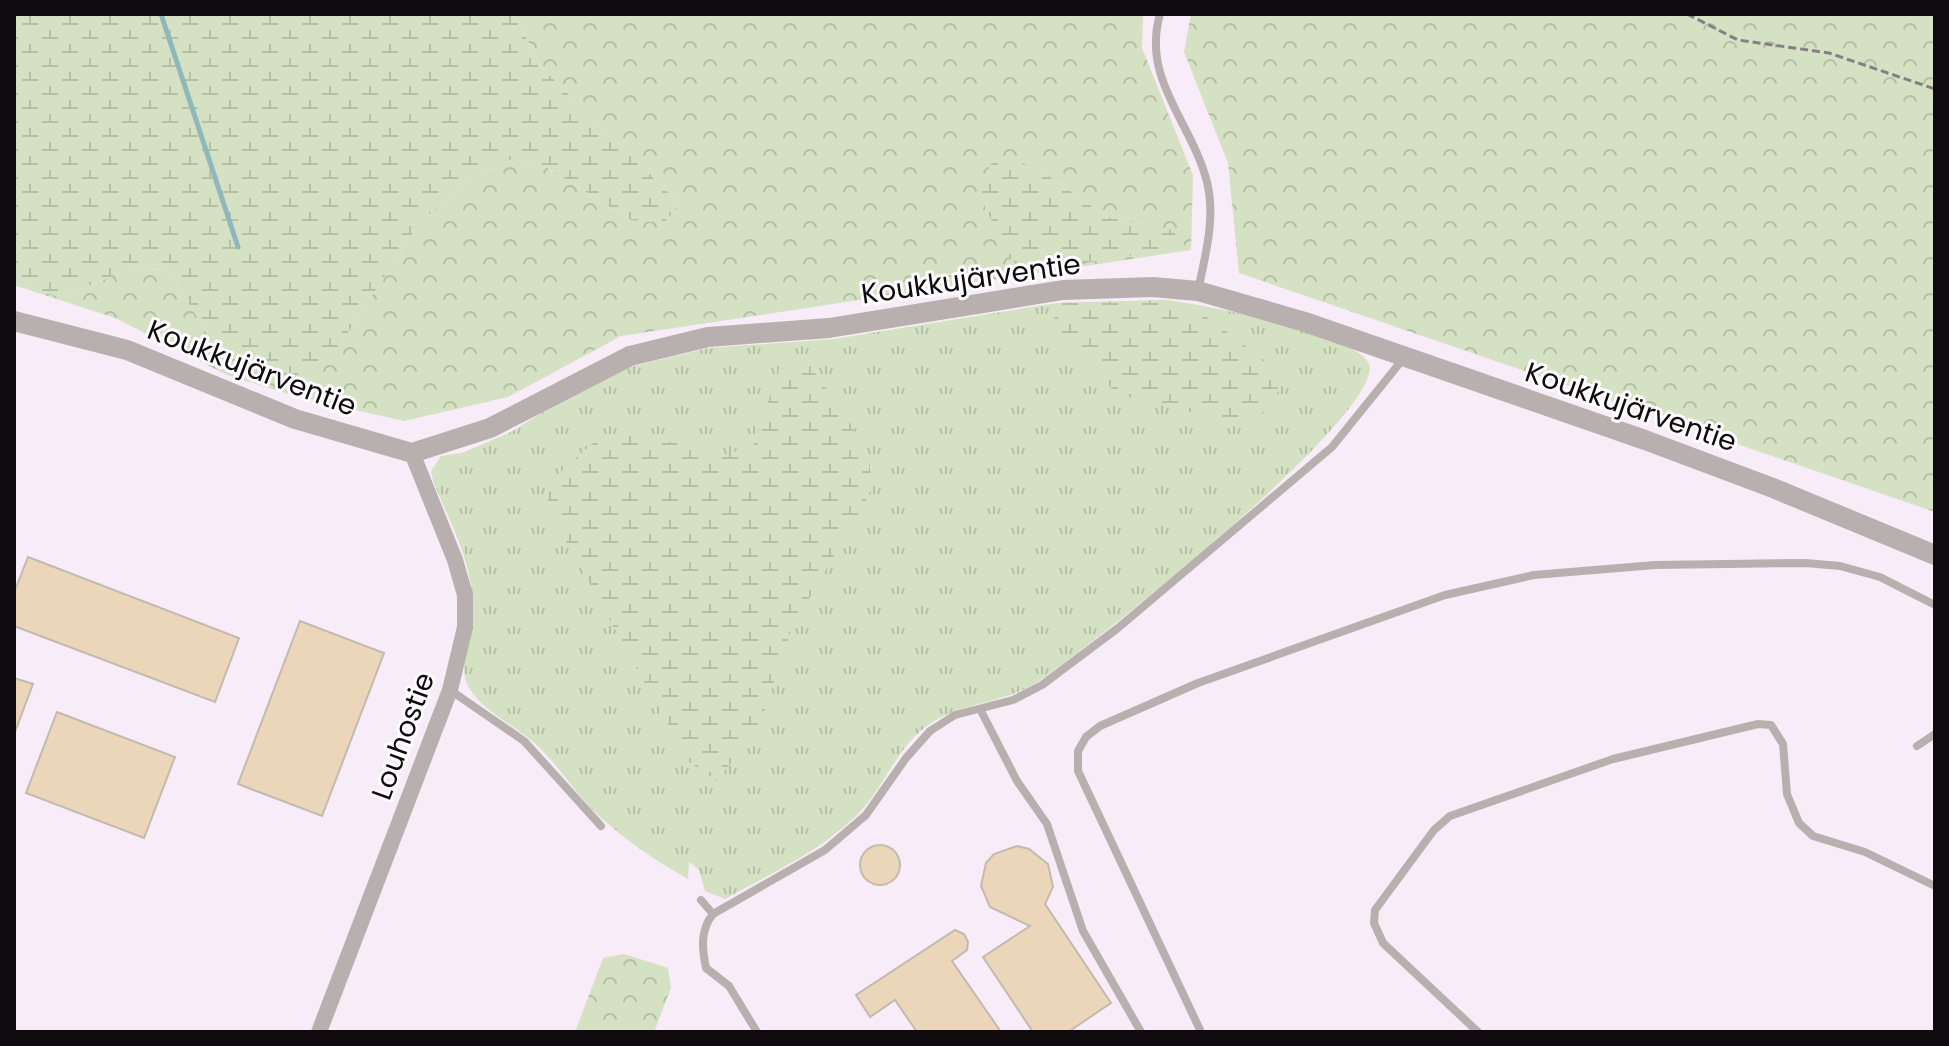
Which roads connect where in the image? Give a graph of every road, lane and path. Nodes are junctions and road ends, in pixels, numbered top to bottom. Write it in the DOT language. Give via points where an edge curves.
graph roads {
  1 [pos="1160,14"];
  2 [pos="1687,14"];
  3 [pos="1935,89"];
  4 [pos="1198,291"];
  5 [pos="14,321"];
  6 [pos="1404,358"];
  7 [pos="412,453"];
  8 [pos="1935,555"];
  9 [pos="1935,605"];
  10 [pos="450,690"];
  11 [pos="980,709"];
  12 [pos="1935,734"];
  13 [pos="1917,746"];
  14 [pos="601,826"];
  15 [pos="1935,886"];
  16 [pos="701,900"];
  17 [pos="713,914"];
  18 [pos="319,1032"];
  19 [pos="757,1032"];
  20 [pos="1141,1032"];
  21 [pos="1201,1032"];
  22 [pos="1478,1032"];
  1 -- 4 [label="lane" via="1155,56 1164,89 1207,180 1212,212"];
  2 -- 3 [label="path" via="1738,40 1829,53"];
  4 -- 6 [label="street, Koukkujärventie"];
  4 -- 7 [label="street, Koukkujärventie" via="1063,290 829,328 708,337 630,356 490,428"];
  5 -- 7 [label="street, Koukkujärventie" via="127,350 295,419"];
  6 -- 8 [label="street, Koukkujärventie" via="1659,445"];
  6 -- 11 [label="lane" via="1332,447 1118,628 1042,685"];
  7 -- 10 [label="street, Louhostie" via="465,595 465,627"];
  9 -- 21 [label="lane" via="1880,577 1805,563 1655,565 1534,575 1431,600 1198,683 1100,726 1078,751 1078,771"];
  10 -- 14 [label="lane" via="524,741"];
  10 -- 18 [label="street, Louhostie"];
  11 -- 17 [label="lane" via="955,715 930,731 866,815 825,850"];
  11 -- 20 [label="lane" via="1017,781 1047,824 1083,931"];
  12 -- 13 [label="lane"];
  15 -- 22 [label="lane" via="1865,852 1813,836 1799,823 1787,794 1783,744 1771,725 1613,759 1450,816 1375,910 1374,923 1383,943"];
  16 -- 17 [label="lane"];
  17 -- 19 [label="lane" via="706,922 702,948 706,968 729,986"];
}
